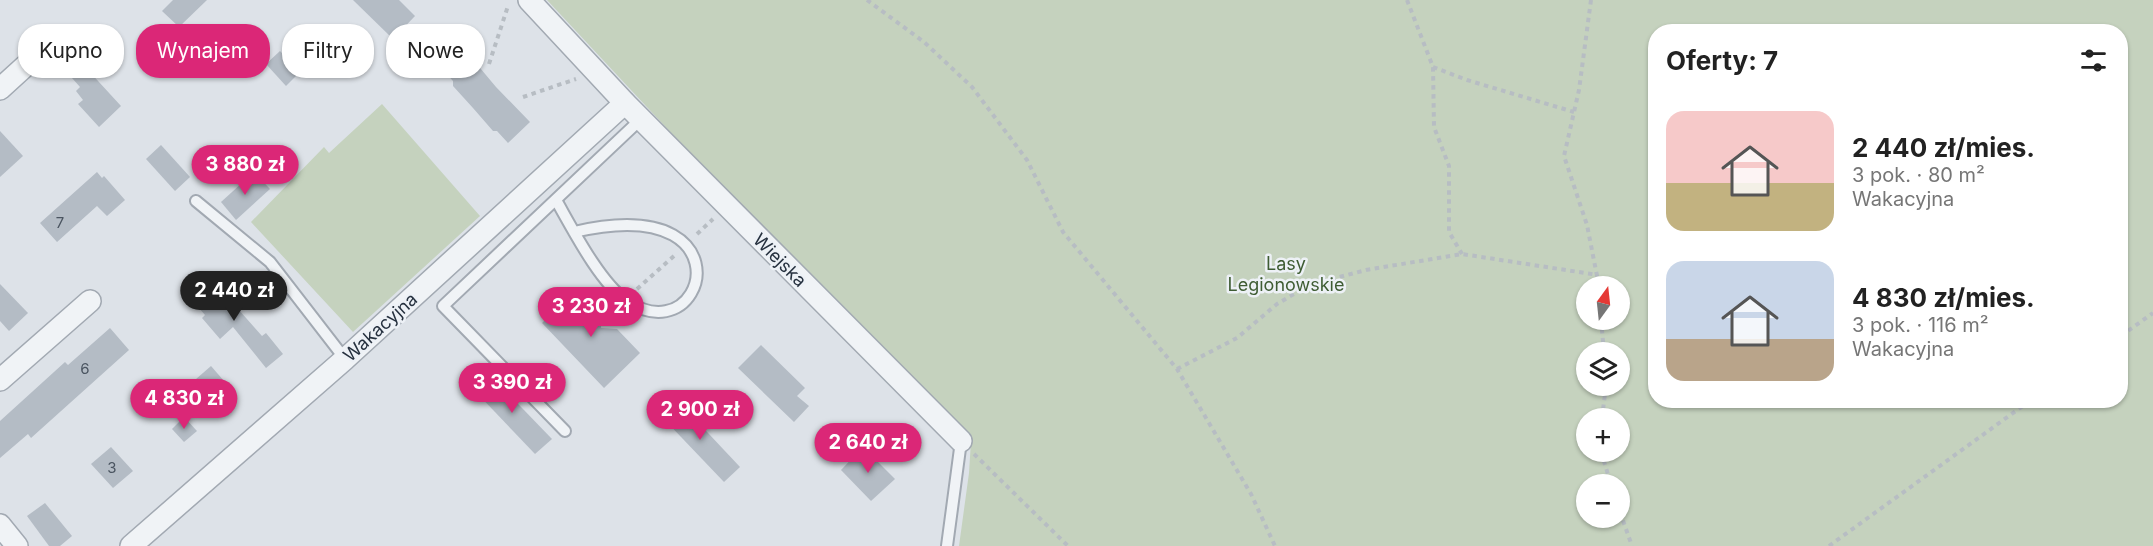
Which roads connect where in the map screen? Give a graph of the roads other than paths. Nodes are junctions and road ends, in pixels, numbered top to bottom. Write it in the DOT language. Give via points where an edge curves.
graph roads {
  1 [pos="529,0"];
  2 [pos="18,73"];
  3 [pos="0,89"];
  4 [pos="625,104"];
  5 [pos="640,119"];
  6 [pos="556,200"];
  7 [pos="196,201"];
  8 [pos="574,232"];
  9 [pos="90,301"];
  10 [pos="345,360"];
  11 [pos="0,380"];
  12 [pos="566,431"];
  13 [pos="961,441"];
  14 [pos="0,525"];
  15 [pos="17,546"];
  16 [pos="130,546"];
  17 [pos="947,546"];
  1 -- 4 [label="street, Wiejska"];
  2 -- 3 [label="street"];
  4 -- 5 [label="street, Wiejska"];
  4 -- 10 [label="street, Wakacyjna"];
  5 -- 6 [label="lane"];
  5 -- 13 [label="street, Wiejska"];
  6 -- 8 [label="lane"];
  6 -- 12 [label="lane" via="443,306"];
  7 -- 10 [label="lane" via="270,262"];
  8 -- 8 [label="lane" via="601,273 626,300 648,311 670,312 686,302 696,282 696,262 686,245 673,235 629,225"];
  9 -- 11 [label="street"];
  10 -- 16 [label="street, Wakacyjna"];
  13 -- 17 [label="lane"];
  14 -- 15 [label="street"];
}
